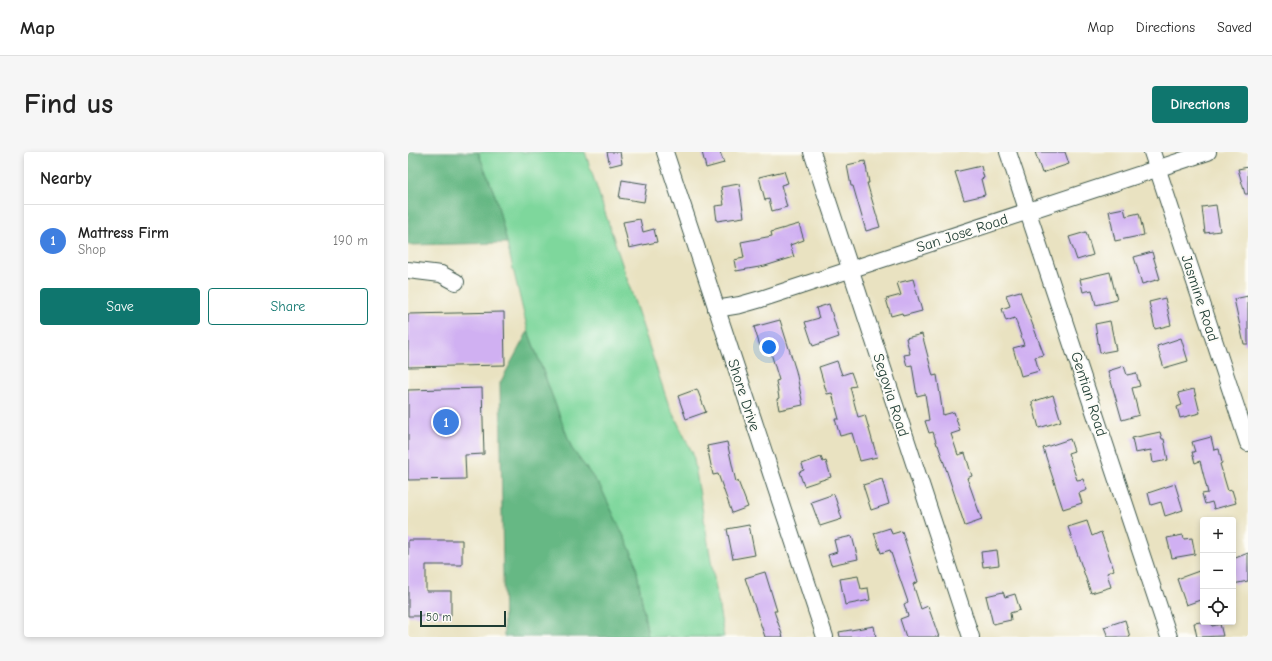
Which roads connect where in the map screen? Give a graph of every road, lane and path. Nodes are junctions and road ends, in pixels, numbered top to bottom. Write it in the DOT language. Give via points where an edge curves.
graph roads {
  1 [pos="665,152"];
  2 [pos="812,152"];
  3 [pos="1008,152"];
  4 [pos="1152,152"];
  5 [pos="1208,152"];
  6 [pos="1157,169"];
  7 [pos="1028,212"];
  8 [pos="408,270"];
  9 [pos="850,270"];
  10 [pos="456,282"];
  11 [pos="716,308"];
  12 [pos="1248,443"];
  13 [pos="824,637"];
  14 [pos="971,637"];
  15 [pos="1169,637"];
  1 -- 11 [label="street, Shore Drive"];
  2 -- 9 [label="street, Segovia Road"];
  3 -- 7 [label="street, Gentian Road"];
  4 -- 6 [label="street, Jasmine Road"];
  5 -- 6 [label="street, San Jose Road"];
  6 -- 7 [label="street, San Jose Road"];
  6 -- 12 [label="street, Jasmine Road"];
  7 -- 9 [label="street, San Jose Road"];
  7 -- 15 [label="street, Gentian Road"];
  8 -- 10 [label="street" via="441,274"];
  9 -- 11 [label="street, San Jose Road" via="740,306"];
  9 -- 14 [label="street, Segovia Road"];
  11 -- 13 [label="street, Shore Drive"];
}
